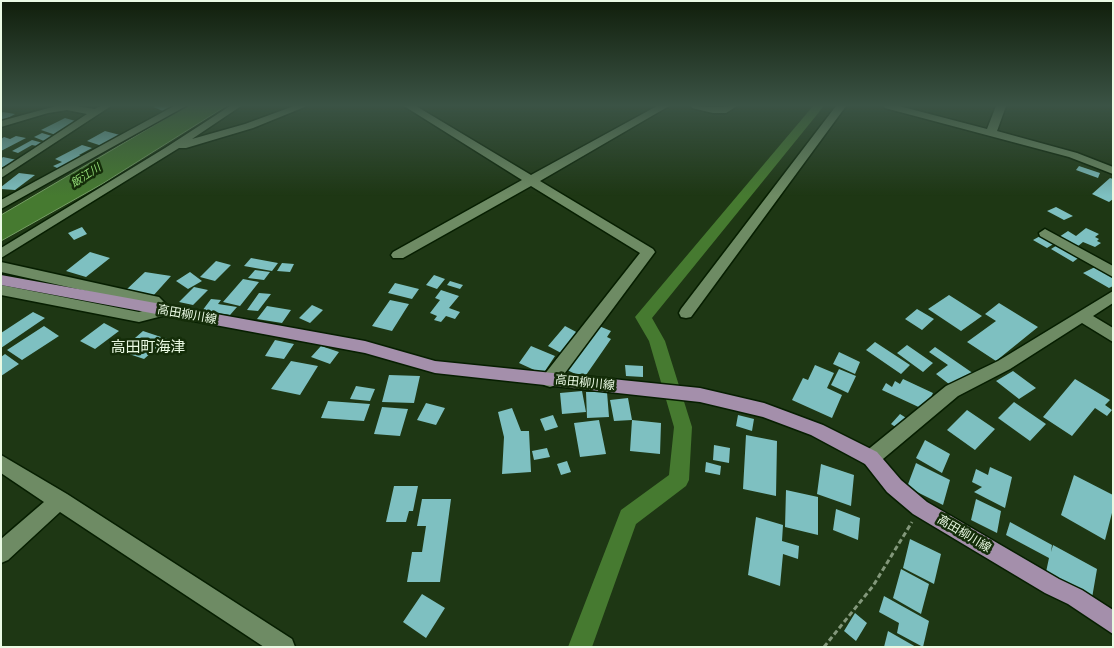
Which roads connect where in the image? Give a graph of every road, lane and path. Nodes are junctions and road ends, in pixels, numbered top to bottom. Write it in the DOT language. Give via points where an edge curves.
graph roads {
  1 [pos="59,136"];
  2 [pos="126,136"];
  3 [pos="190,136"];
  4 [pos="218,136"];
  5 [pos="460,136"];
  6 [pos="610,136"];
  7 [pos="818,136"];
  8 [pos="1006,136"];
  9 [pos="169,150"];
  10 [pos="1113,171"];
  11 [pos="1,175"];
  12 [pos="532,180"];
  13 [pos="1,205"];
  14 [pos="1045,233"];
  15 [pos="1,254"];
  16 [pos="398,255"];
  17 [pos="1,267"];
  18 [pos="1113,272"];
  19 [pos="1,280"];
  20 [pos="1,290"];
  21 [pos="1113,296"];
  22 [pos="164,310"];
  23 [pos="686,314"];
  24 [pos="1082,316"];
  25 [pos="1113,336"];
  26 [pos="550,380"];
  27 [pos="871,458"];
  28 [pos="1,463"];
  29 [pos="60,500"];
  30 [pos="920,508"];
  31 [pos="1,553"];
  32 [pos="1113,624"];
  33 [pos="284,647"];
  34 [pos="824,647"];
  1 -- 11 [label="street"];
  2 -- 13 [label="street"];
  3 -- 9 [label="street"];
  4 -- 9 [label="street"];
  5 -- 12 [label="street"];
  6 -- 12 [label="street"];
  7 -- 23 [label="street"];
  8 -- 10 [label="street" via="1073,155"];
  9 -- 15 [label="street"];
  12 -- 16 [label="street"];
  12 -- 26 [label="street" via="648,252"];
  14 -- 18 [label="street"];
  17 -- 22 [label="street" via="154,301"];
  19 -- 22 [label="main road, 高田柳川線"];
  20 -- 22 [label="street" via="139,317"];
  21 -- 24 [label="street"];
  22 -- 26 [label="main road, 高田柳川線" via="364,347 435,368"];
  24 -- 25 [label="street"];
  24 -- 27 [label="street" via="1004,366 952,391"];
  26 -- 27 [label="main road, 高田柳川線" via="700,395 764,410 817,430"];
  27 -- 30 [label="main road, 高田柳川線" via="894,486"];
  28 -- 29 [label="street"];
  29 -- 31 [label="street"];
  29 -- 33 [label="street"];
  30 -- 32 [label="main road, 高田柳川線" via="1075,598"];
  30 -- 34 [label="path" via="873,586"];
}
